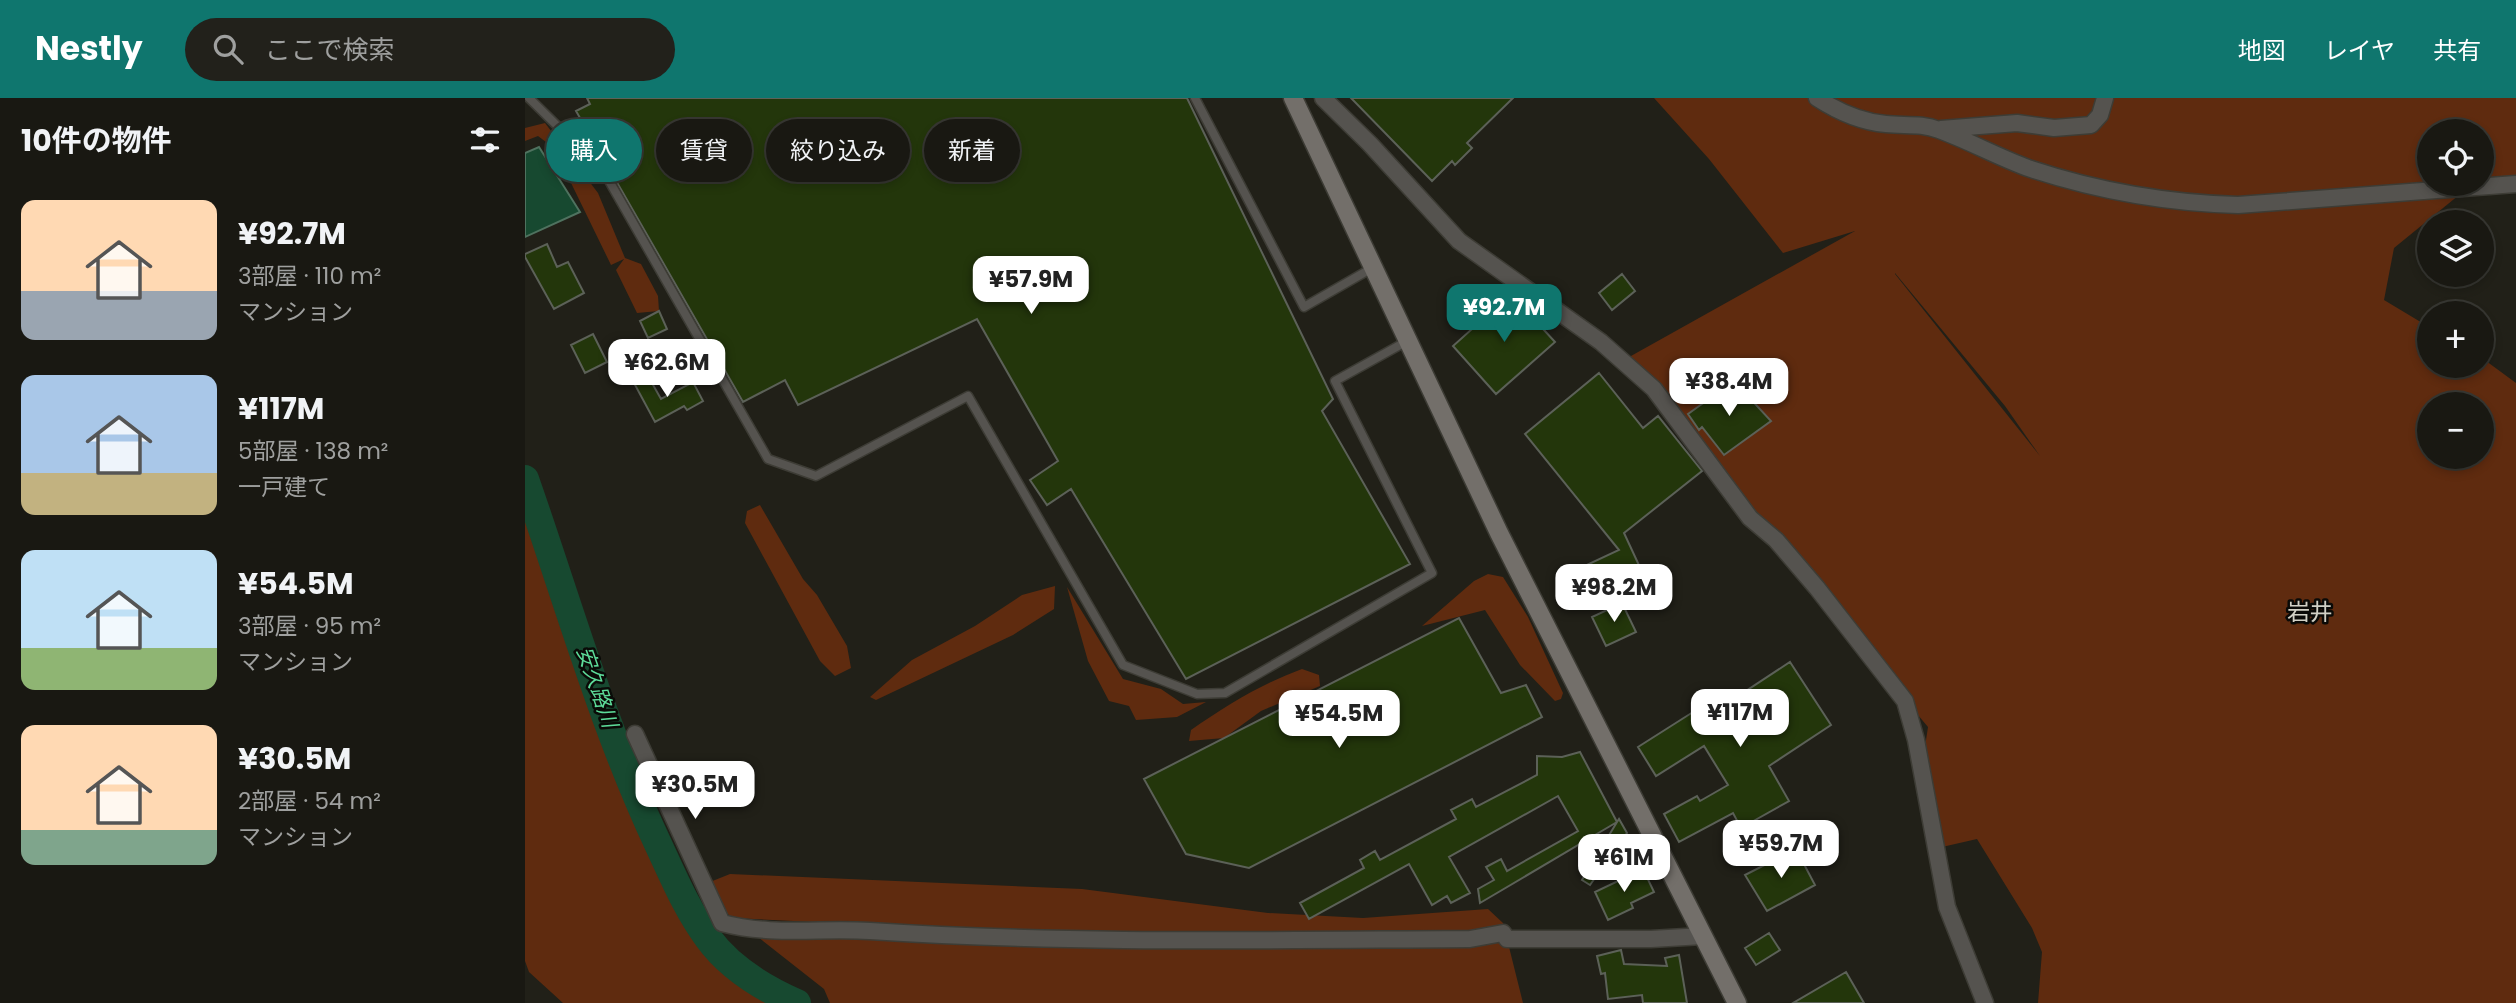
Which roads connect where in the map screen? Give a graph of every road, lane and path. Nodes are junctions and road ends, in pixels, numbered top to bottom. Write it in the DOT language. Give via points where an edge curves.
graph roads {
  1 [pos="529,98"];
  2 [pos="1195,98"];
  3 [pos="1293,98"];
  4 [pos="1322,98"];
  5 [pos="1817,98"];
  6 [pos="2105,98"];
  7 [pos="1938,130"];
  8 [pos="2516,184"];
  9 [pos="1374,267"];
  10 [pos="1409,340"];
  11 [pos="635,734"];
  12 [pos="1703,936"];
  13 [pos="1737,1003"];
  14 [pos="1985,1003"];
  1 -- 10 [label="lane" via="604,173 768,459 816,476 968,396 1123,665 1197,694 1225,693 1432,573 1335,381"];
  2 -- 9 [label="lane" via="1304,307"];
  3 -- 9 [label="street"];
  4 -- 14 [label="street" via="1459,241 1570,318 1654,389 1750,518 1776,540 1817,588 1905,701 1947,907"];
  5 -- 7 [label="street" via="1837,111 1885,124 1917,124"];
  6 -- 7 [label="street" via="2091,125 2054,128 2017,123"];
  7 -- 8 [label="street" via="2066,179 2203,204"];
  9 -- 10 [label="street"];
  10 -- 12 [label="street" via="1499,533"];
  11 -- 12 [label="street" via="722,923 749,930 1102,941 1470,939 1503,933 1507,939"];
  12 -- 13 [label="street"];
}
